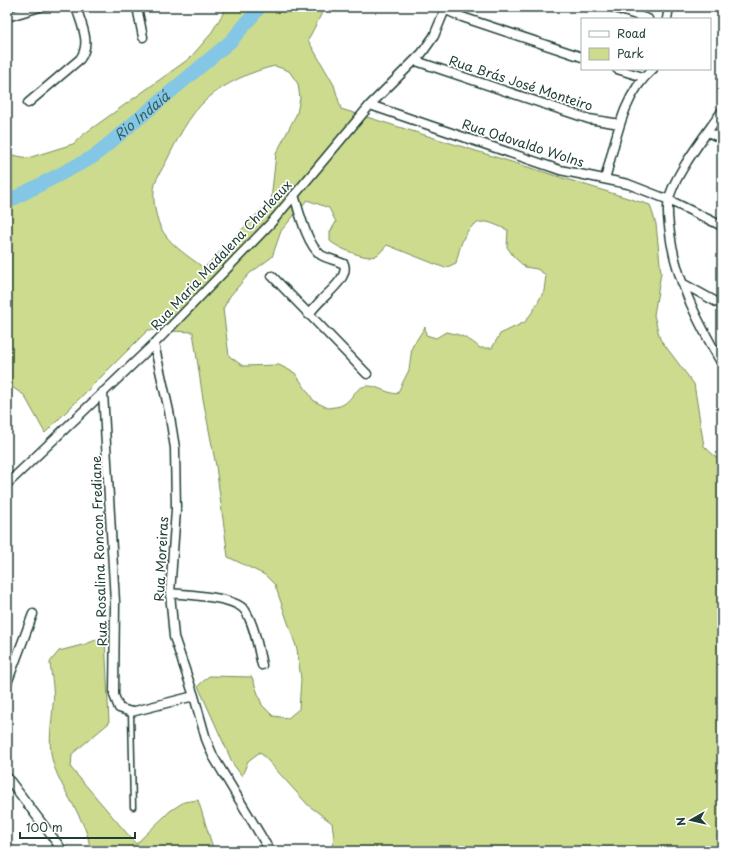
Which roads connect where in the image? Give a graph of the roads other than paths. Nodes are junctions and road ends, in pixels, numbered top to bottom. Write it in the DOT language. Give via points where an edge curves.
graph roads {
  1 [pos="40,7"];
  2 [pos="76,7"];
  3 [pos="137,7"];
  4 [pos="612,7"];
  5 [pos="669,7"];
  6 [pos="445,8"];
  7 [pos="8,15"];
  8 [pos="645,18"];
  9 [pos="667,18"];
  10 [pos="143,37"];
  11 [pos="581,57"];
  12 [pos="416,61"];
  13 [pos="621,70"];
  14 [pos="652,70"];
  15 [pos="643,77"];
  16 [pos="28,103"];
  17 [pos="370,105"];
  18 [pos="722,111"];
  19 [pos="620,124"];
  20 [pos="708,132"];
  21 [pos="722,139"];
  22 [pos="606,178"];
  23 [pos="294,195"];
  24 [pos="669,200"];
  25 [pos="722,226"];
  26 [pos="272,276"];
  27 [pos="682,283"];
  28 [pos="722,305"];
  29 [pos="309,315"];
  30 [pos="154,344"];
  31 [pos="722,364"];
  32 [pos="367,374"];
  33 [pos="103,392"];
  34 [pos="7,484"];
  35 [pos="170,593"];
  36 [pos="33,614"];
  37 [pos="262,665"];
  38 [pos="7,683"];
  39 [pos="194,696"];
  40 [pos="131,712"];
  41 [pos="7,777"];
  42 [pos="133,807"];
  43 [pos="63,851"];
  44 [pos="270,851"];
  1 -- 7 [label="street"];
  2 -- 16 [label="street" via="87,45 85,52"];
  3 -- 10 [label="street"];
  4 -- 8 [label="street"];
  5 -- 9 [label="street"];
  6 -- 11 [label="street" via="462,17"];
  6 -- 12 [label="street, Rua Maria Madalena Charleaux" via="434,36"];
  12 -- 17 [label="street, Rua Maria Madalena Charleaux"];
  12 -- 19 [label="street, Rua Brás José Monteiro" via="589,119"];
  13 -- 15 [label="street"];
  14 -- 15 [label="street"];
  15 -- 19 [label="street"];
  17 -- 22 [label="street, Rua Odovaldo Wolns" via="560,170"];
  17 -- 23 [label="street, Rua Maria Madalena Charleaux"];
  18 -- 20 [label="street"];
  19 -- 22 [label="street"];
  20 -- 21 [label="street"];
  20 -- 24 [label="street" via="679,177"];
  22 -- 24 [label="street, Rua Odovaldo Wolns"];
  23 -- 29 [label="street" via="315,250 344,264 346,269 343,279 312,307"];
  23 -- 30 [label="street, Rua Maria Madalena Charleaux" via="271,223"];
  24 -- 25 [label="street, Rua Odovaldo Wolns"];
  24 -- 27 [label="street" via="670,234"];
  26 -- 29 [label="street"];
  27 -- 28 [label="street"];
  27 -- 31 [label="street" via="694,315"];
  29 -- 32 [label="street"];
  30 -- 33 [label="street, Rua Maria Madalena Charleaux"];
  30 -- 35 [label="street, Rua Moreiras" via="169,411 176,470"];
  33 -- 34 [label="street, Rua Maria Madalena Charleaux"];
  33 -- 40 [label="street, Rua Rosalina Roncon Frediane" via="115,602 114,695 119,708"];
  35 -- 37 [label="street" via="239,604 246,611"];
  35 -- 39 [label="street, Rua Moreiras" via="174,637"];
  36 -- 38 [label="street"];
  39 -- 40 [label="street"];
  39 -- 44 [label="street, Rua Moreiras" via="213,756"];
  40 -- 42 [label="lane"];
  41 -- 43 [label="street"];
}
